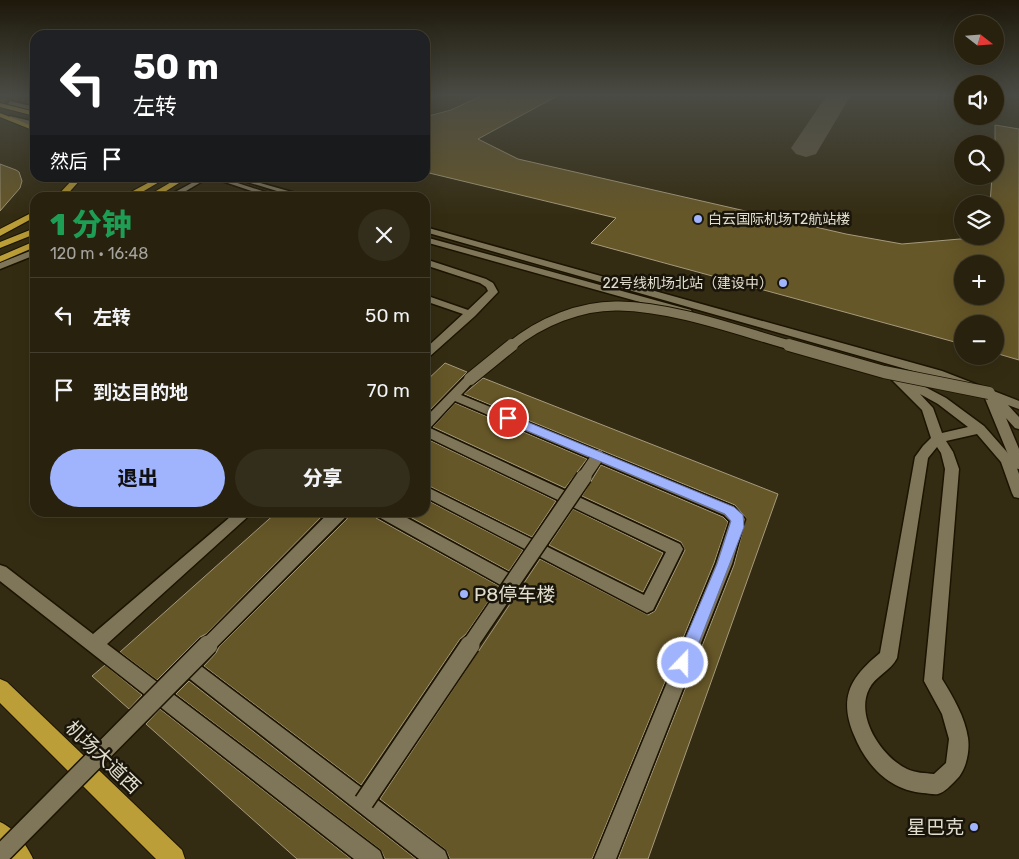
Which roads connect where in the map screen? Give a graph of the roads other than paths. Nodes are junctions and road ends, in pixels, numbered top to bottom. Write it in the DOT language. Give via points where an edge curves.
graph roads {
  1 [pos="74,182"];
  2 [pos="156,182"];
  3 [pos="177,182"];
  4 [pos="197,182"];
  5 [pos="227,182"];
  6 [pos="252,182"];
  7 [pos="65,192"];
  8 [pos="137,192"];
  9 [pos="160,192"];
  10 [pos="178,192"];
  11 [pos="254,192"];
  12 [pos="288,192"];
  13 [pos="30,217"];
  14 [pos="430,231"];
  15 [pos="0,232"];
  16 [pos="30,233"];
  17 [pos="430,239"];
  18 [pos="0,245"];
  19 [pos="30,246"];
  20 [pos="30,254"];
  21 [pos="0,258"];
  22 [pos="430,264"];
  23 [pos="0,266"];
  24 [pos="430,300"];
  25 [pos="471,314"];
  26 [pos="430,351"];
  27 [pos="894,376"];
  28 [pos="989,393"];
  29 [pos="453,396"];
  30 [pos="1019,405"];
  31 [pos="430,420"];
  32 [pos="1019,425"];
  33 [pos="980,429"];
  34 [pos="430,433"];
  35 [pos="938,438"];
  36 [pos="598,456"];
  37 [pos="1019,464"];
  38 [pos="1019,493"];
  39 [pos="430,494"];
  40 [pos="240,517"];
  41 [pos="335,517"];
  42 [pos="391,517"];
  43 [pos="0,572"];
  44 [pos="512,583"];
  45 [pos="94,644"];
  46 [pos="187,666"];
  47 [pos="0,689"];
  48 [pos="364,802"];
  49 [pos="0,834"];
  50 [pos="0,855"];
  51 [pos="21,859"];
  52 [pos="173,859"];
  53 [pos="372,859"];
  54 [pos="437,859"];
  55 [pos="605,859"];
  1 -- 7 [label="highway"];
  2 -- 8 [label="highway"];
  3 -- 9 [label="highway"];
  4 -- 10 [label="street"];
  5 -- 11 [label="street"];
  6 -- 12 [label="street"];
  13 -- 15 [label="highway"];
  14 -- 28 [label="street, bridge" via="904,364"];
  16 -- 18 [label="highway"];
  17 -- 27 [label="street" via="813,348"];
  19 -- 21 [label="highway"];
  20 -- 23 [label="street"];
  22 -- 25 [label="street" via="483,281 493,288 491,296"];
  24 -- 25 [label="street"];
  25 -- 26 [label="street"];
  27 -- 33 [label="street" via="942,401"];
  27 -- 35 [label="street" via="927,408"];
  28 -- 29 [label="street, bridge" via="884,372 681,314 619,306 550,320 518,341"];
  28 -- 30 [label="street"];
  28 -- 32 [label="street"];
  28 -- 37 [label="street"];
  29 -- 31 [label="street"];
  29 -- 36 [label="street"];
  33 -- 35 [label="street"];
  33 -- 38 [label="street" via="1008,460"];
  34 -- 39 [label="street" via="675,549 647,605"];
  35 -- 35 [label="street" via="928,445 922,457 888,658 859,688 856,709 862,736 880,763 909,780 937,784 955,768 959,739 950,710 932,681 952,469 948,452"];
  36 -- 44 [label="street, bridge"];
  36 -- 55 [label="street" via="729,511 738,519 724,564"];
  40 -- 45 [label="street"];
  41 -- 46 [label="street, bridge"];
  42 -- 44 [label="street"];
  43 -- 45 [label="street"];
  44 -- 48 [label="street, bridge"];
  45 -- 53 [label="street"];
  46 -- 48 [label="street"];
  46 -- 50 [label="street, bridge"];
  47 -- 52 [label="highway, 机场大道西"];
  48 -- 54 [label="street"];
  49 -- 51 [label="highway"];
}
